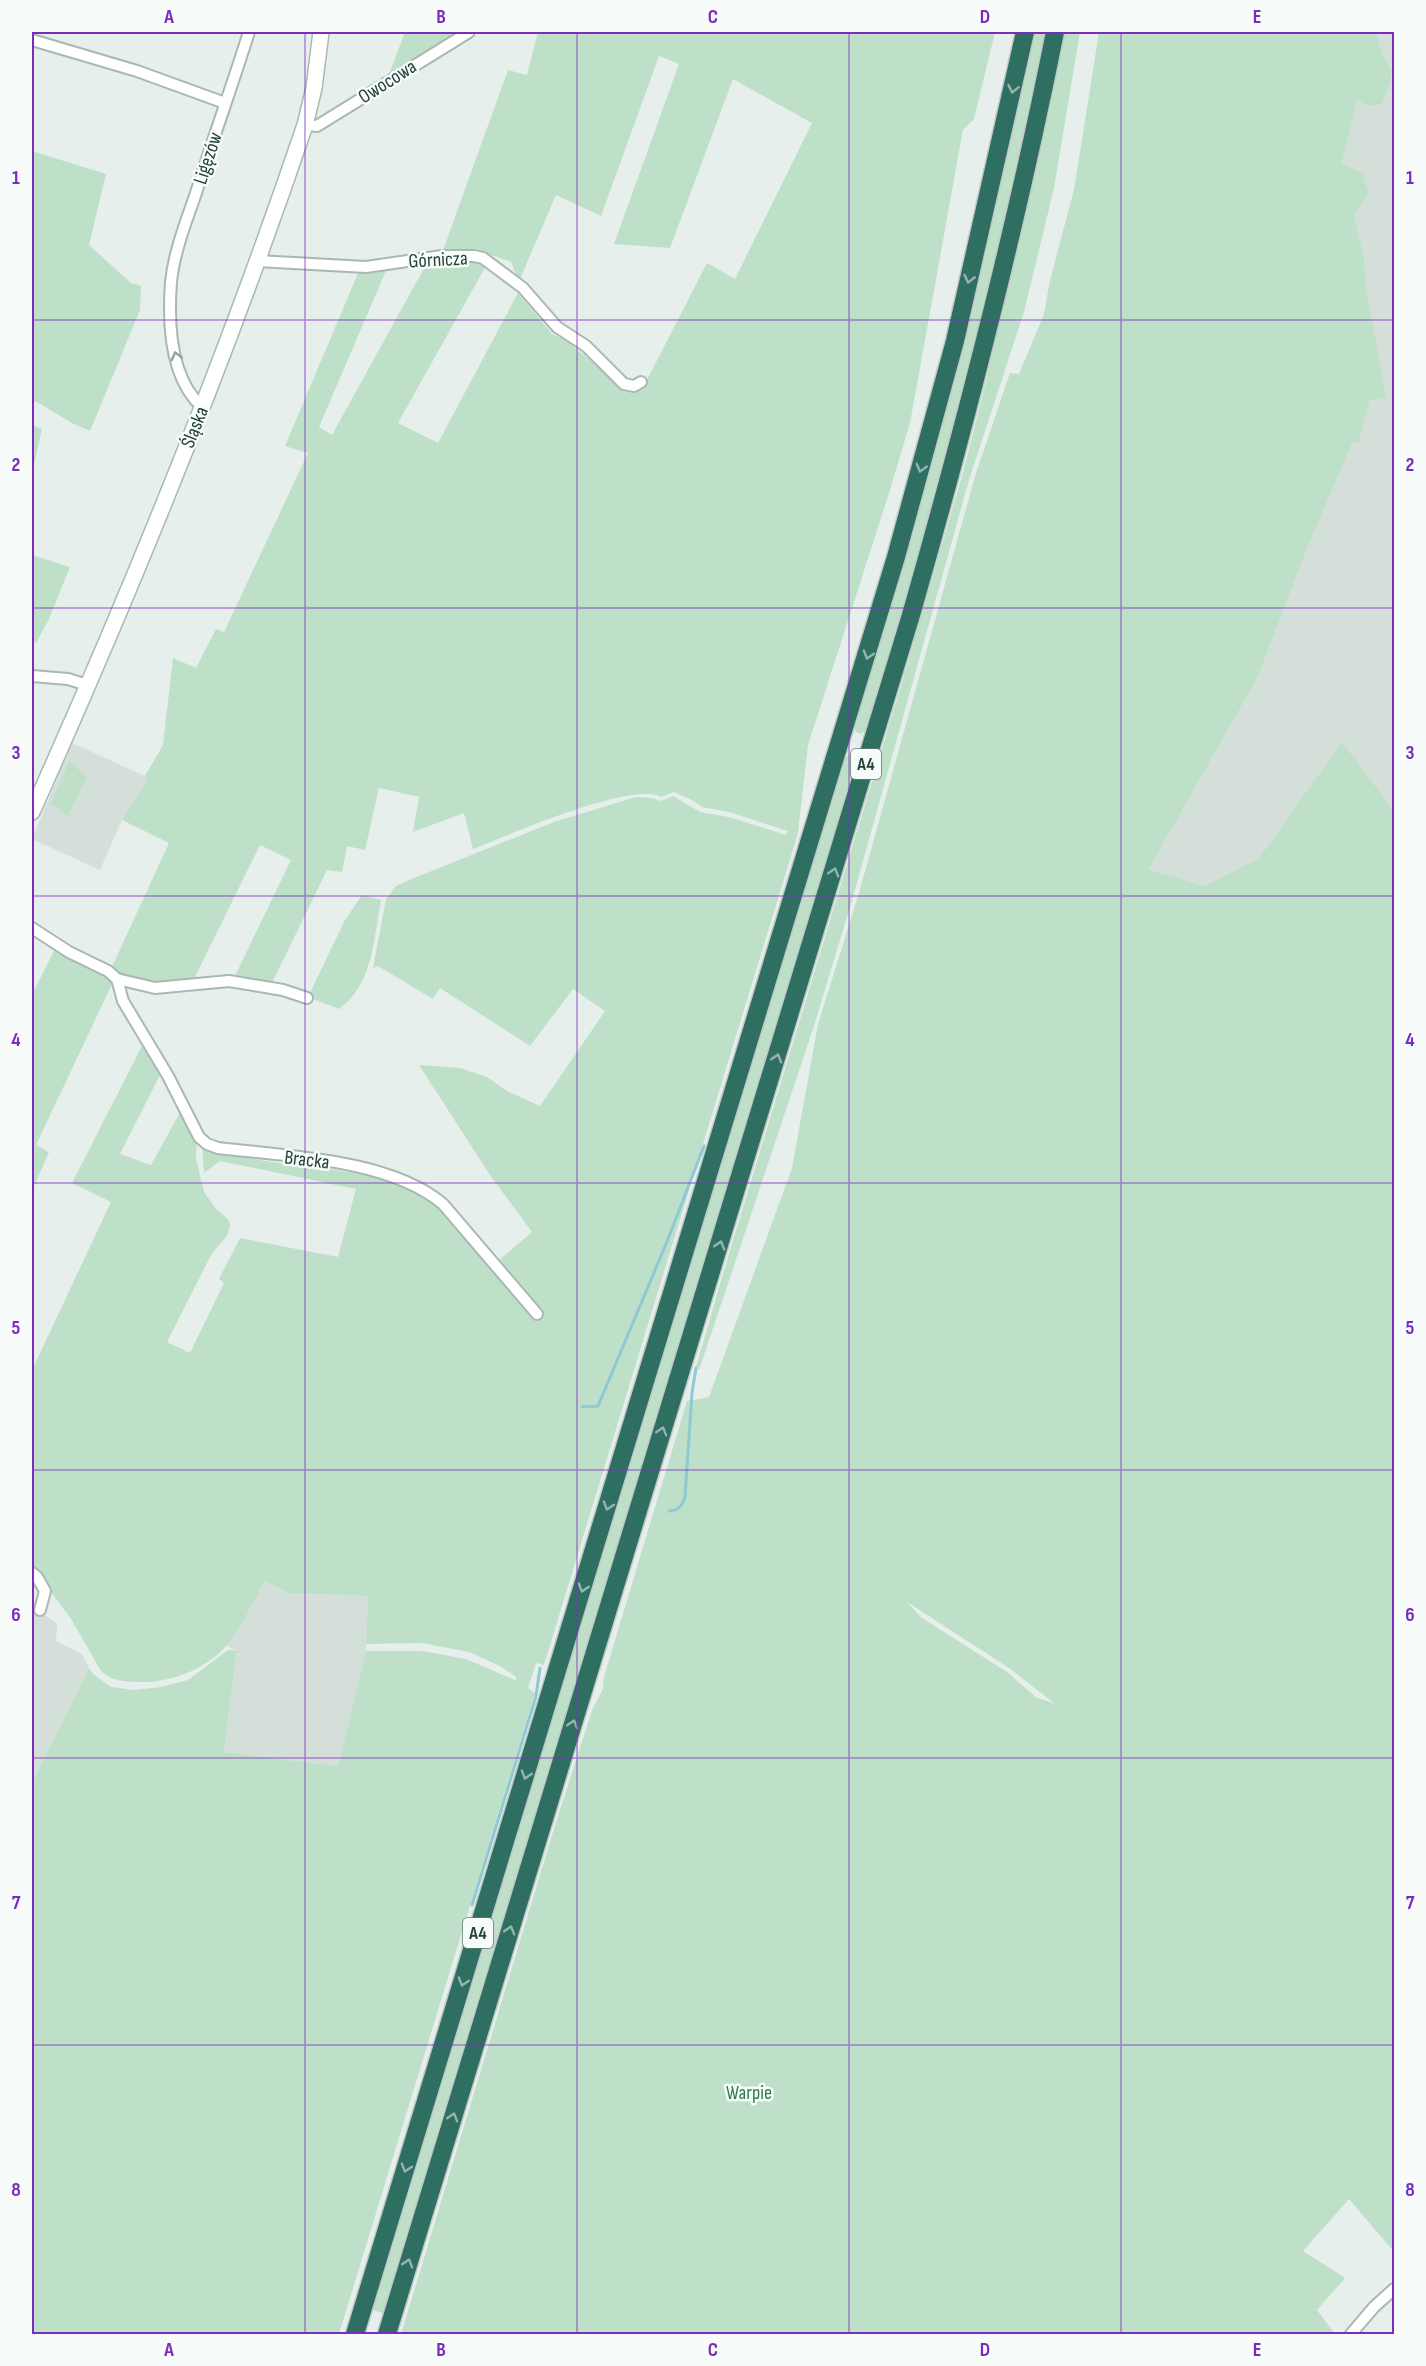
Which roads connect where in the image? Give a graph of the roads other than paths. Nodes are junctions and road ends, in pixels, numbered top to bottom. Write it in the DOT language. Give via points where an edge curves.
graph roads {
  1 [pos="249,32"];
  2 [pos="321,32"];
  3 [pos="469,32"];
  4 [pos="1025,32"];
  5 [pos="1055,32"];
  6 [pos="32,40"];
  7 [pos="225,103"];
  8 [pos="305,125"];
  9 [pos="257,261"];
  10 [pos="640,382"];
  11 [pos="202,407"];
  12 [pos="32,676"];
  13 [pos="87,685"];
  14 [pos="32,812"];
  15 [pos="32,928"];
  16 [pos="117,979"];
  17 [pos="307,998"];
  18 [pos="537,1314"];
  19 [pos="32,1573"];
  20 [pos="40,1610"];
  21 [pos="1395,2289"];
  22 [pos="387,2329"];
  23 [pos="356,2334"];
  24 [pos="1351,2334"];
  1 -- 7 [label="street, Ligęzów"];
  2 -- 8 [label="main road, Śląska"];
  3 -- 8 [label="street, Owocowa" via="317,126"];
  4 -- 23 [label="highway, A4, one-way" via="955,340 896,557"];
  22 -- 5 [label="highway, A4, one-way" via="933,537 1006,251"];
  6 -- 7 [label="street"];
  11 -- 7 [label="street, Ligęzów, one-way" via="180,373 172,343 171,280 180,240"];
  8 -- 9 [label="main road, Śląska"];
  9 -- 10 [label="street, Górnicza" via="366,267 442,256 483,258 523,288 557,327 586,346 624,384 634,386"];
  9 -- 11 [label="main road, Śląska"];
  11 -- 13 [label="main road, Śląska"];
  12 -- 13 [label="street"];
  13 -- 14 [label="main road, Śląska"];
  15 -- 16 [label="street"];
  16 -- 17 [label="street" via="155,988 229,981"];
  16 -- 18 [label="street, Bracka" via="123,1001 199,1137 207,1144 357,1167 416,1186 443,1204"];
  19 -- 20 [label="street" via="45,1591"];
  21 -- 24 [label="street"];
}
